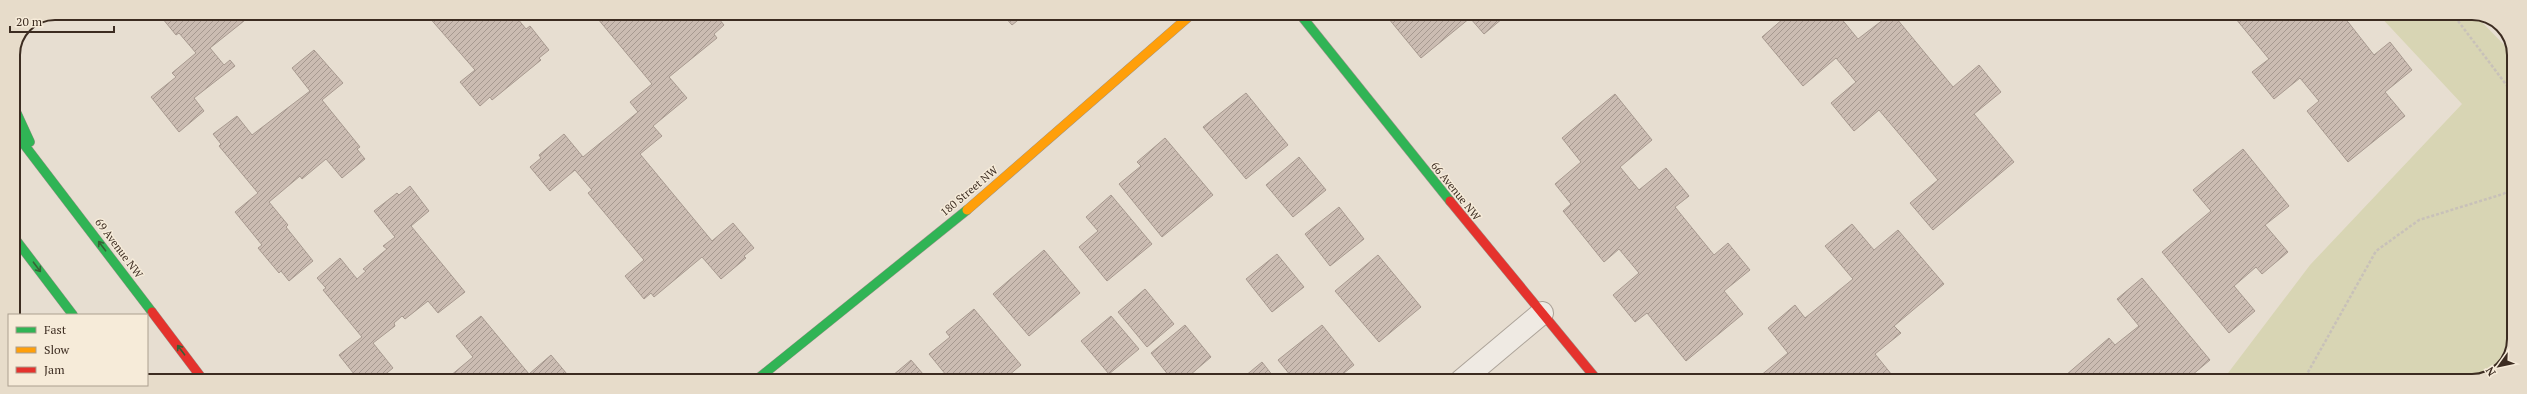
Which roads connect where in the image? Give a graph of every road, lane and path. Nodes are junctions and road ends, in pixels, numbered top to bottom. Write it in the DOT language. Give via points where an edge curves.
graph roads {
  1 [pos="1185,20"];
  2 [pos="1305,20"];
  3 [pos="2457,20"];
  4 [pos="2507,86"];
  5 [pos="20,121"];
  6 [pos="20,139"];
  7 [pos="38,161"];
  8 [pos="2507,192"];
  9 [pos="20,245"];
  10 [pos="1542,313"];
  11 [pos="72,314"];
  12 [pos="199,374"];
  13 [pos="764,374"];
  14 [pos="1469,374"];
  15 [pos="1592,374"];
  16 [pos="2307,374"];
  1 -- 13 [label="street, 180 Street NW" via="985,195"];
  2 -- 10 [label="street, 66 Avenue NW"];
  3 -- 4 [label="path"];
  5 -- 7 [label="street"];
  6 -- 7 [label="street, 69 Avenue NW"];
  12 -- 7 [label="street, 69 Avenue NW, one-way"];
  8 -- 16 [label="path" via="2419,220 2376,251"];
  9 -- 11 [label="street, one-way"];
  10 -- 14 [label="street"];
  10 -- 15 [label="street, 66 Avenue NW"];
}
